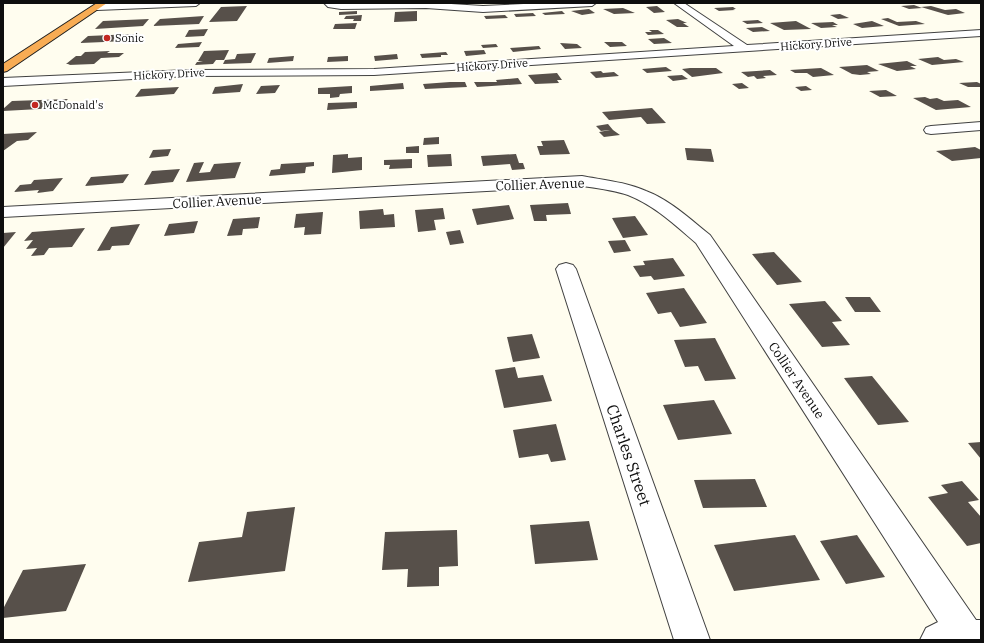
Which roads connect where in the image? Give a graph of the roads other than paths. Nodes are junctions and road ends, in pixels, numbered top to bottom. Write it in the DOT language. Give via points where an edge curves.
graph roads {
  1 [pos="196,3"];
  2 [pos="328,3"];
  3 [pos="592,3"];
  4 [pos="678,3"];
  5 [pos="100,5"];
  6 [pos="981,33"];
  7 [pos="746,49"];
  8 [pos="3,69"];
  9 [pos="3,82"];
  10 [pos="981,126"];
  11 [pos="931,130"];
  12 [pos="3,212"];
  13 [pos="566,269"];
  14 [pos="962,639"];
  15 [pos="692,640"];
  1 -- 5 [label="street"];
  2 -- 3 [label="street" via="331,6 426,5 483,9"];
  4 -- 7 [label="street"];
  5 -- 8 [label="highway"];
  6 -- 7 [label="street, Hickory Drive"];
  7 -- 9 [label="street, Hickory Drive" via="368,72 196,73"];
  10 -- 11 [label="street"];
  12 -- 14 [label="street, Collier Avenue" via="582,181 618,188 647,198 674,215 703,240"];
  13 -- 15 [label="street, Charles Street"];
}
